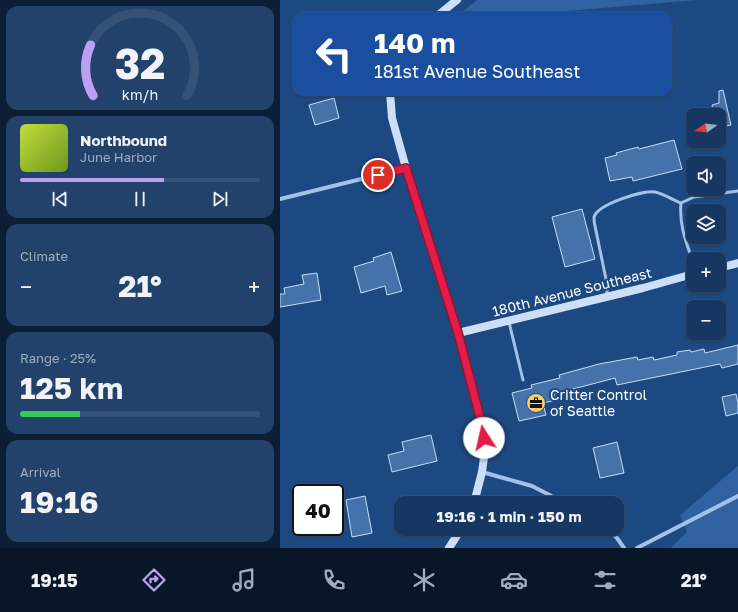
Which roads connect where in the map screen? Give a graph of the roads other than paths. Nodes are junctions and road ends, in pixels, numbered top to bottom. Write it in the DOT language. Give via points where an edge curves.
graph roads {
  1 [pos="457,0"];
  2 [pos="442,12"];
  3 [pos="390,96"];
  4 [pos="406,168"];
  5 [pos="738,191"];
  6 [pos="280,199"];
  7 [pos="681,203"];
  8 [pos="689,252"];
  9 [pos="738,263"];
  10 [pos="726,266"];
  11 [pos="686,276"];
  12 [pos="607,297"];
  13 [pos="509,321"];
  14 [pos="458,333"];
  15 [pos="523,380"];
  16 [pos="482,472"];
  17 [pos="476,496"];
  18 [pos="551,496"];
  19 [pos="738,496"];
  20 [pos="457,536"];
  21 [pos="615,536"];
  22 [pos="449,548"];
  23 [pos="624,548"];
  24 [pos="638,548"];
  1 -- 2 [label="street"];
  3 -- 4 [label="street" via="392,118"];
  4 -- 6 [label="street"];
  4 -- 14 [label="street"];
  5 -- 7 [label="lane" via="694,198"];
  7 -- 8 [label="lane" via="680,217"];
  7 -- 12 [label="lane" via="654,192 628,196 609,204 597,213 594,217 595,226 607,284"];
  9 -- 10 [label="street"];
  11 -- 12 [label="street, 180th Avenue Southeast"];
  12 -- 13 [label="street, 180th Avenue Southeast"];
  13 -- 14 [label="street, 180th Avenue Southeast"];
  13 -- 15 [label="lane"];
  14 -- 16 [label="street" via="482,425 485,450"];
  16 -- 17 [label="street"];
  16 -- 18 [label="street" via="532,486"];
  19 -- 24 [label="street"];
  20 -- 22 [label="street"];
  21 -- 23 [label="street"];
}
